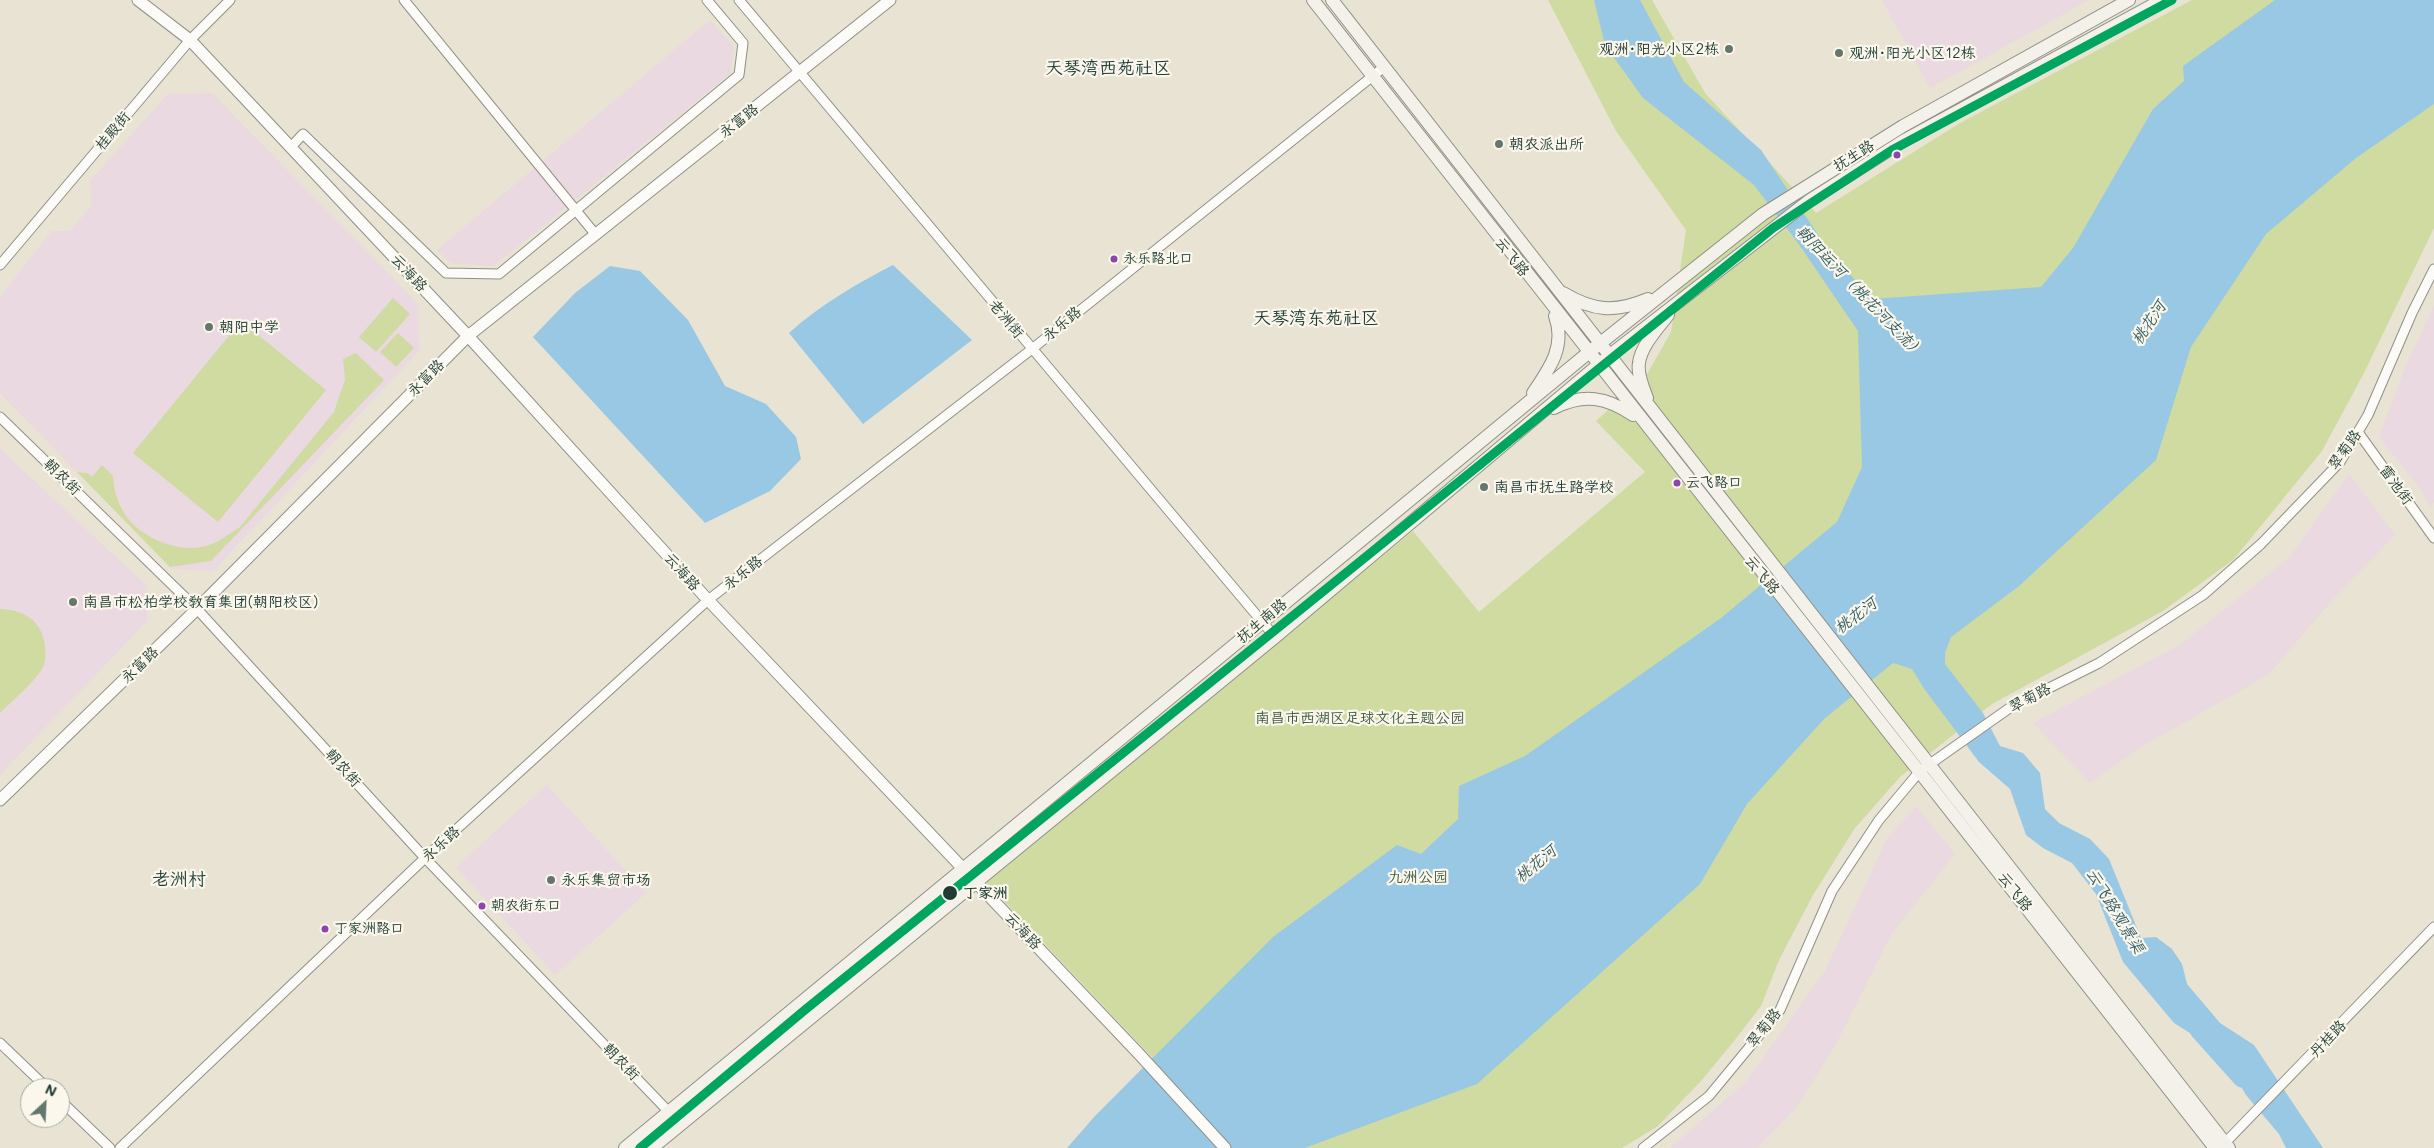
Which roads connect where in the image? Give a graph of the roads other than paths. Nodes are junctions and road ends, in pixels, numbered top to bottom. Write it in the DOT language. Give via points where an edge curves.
graph roads {
  1 [pos="138,0"];
  2 [pos="230,0"];
  3 [pos="404,0"];
  4 [pos="707,0"];
  5 [pos="739,0"];
  6 [pos="890,0"];
  7 [pos="1313,0"];
  8 [pos="1332,0"];
  9 [pos="2130,0"];
  10 [pos="2162,0"];
  11 [pos="190,40"];
  12 [pos="1384,67"];
  13 [pos="800,72"];
  14 [pos="1372,76"];
  15 [pos="291,147"];
  16 [pos="576,210"];
  17 [pos="596,235"];
  18 [pos="0,265"];
  19 [pos="2434,269"];
  20 [pos="1557,289"];
  21 [pos="1662,294"];
  22 [pos="1551,306"];
  23 [pos="1673,306"];
  24 [pos="468,336"];
  25 [pos="1599,343"];
  26 [pos="1032,349"];
  27 [pos="1588,353"];
  28 [pos="1610,355"];
  29 [pos="1597,365"];
  30 [pos="1649,405"];
  31 [pos="1523,406"];
  32 [pos="0,417"];
  33 [pos="1640,419"];
  34 [pos="1532,420"];
  35 [pos="2358,432"];
  36 [pos="2434,538"];
  37 [pos="708,600"];
  38 [pos="197,609"];
  39 [pos="1261,622"];
  40 [pos="1275,637"];
  41 [pos="1924,768"];
  42 [pos="0,800"];
  43 [pos="425,858"];
  44 [pos="965,869"];
  45 [pos="976,882"];
  46 [pos="2434,927"];
  47 [pos="0,1043"];
  48 [pos="37,1078"];
  49 [pos="70,1110"];
  50 [pos="669,1112"];
  51 [pos="679,1125"];
  52 [pos="2222,1147"];
  53 [pos="110,1148"];
  54 [pos="120,1148"];
  55 [pos="625,1148"];
  56 [pos="652,1148"];
  57 [pos="1225,1148"];
  58 [pos="1643,1148"];
  1 -- 11 [label="street, 云海路"];
  2 -- 11 [label="street, 桂殿街"];
  3 -- 16 [label="street"];
  4 -- 16 [label="street" via="743,43 738,75"];
  5 -- 13 [label="street, 老洲街"];
  6 -- 13 [label="street, 永富路"];
  7 -- 14 [label="main road, 云飞路"];
  8 -- 12 [label="main road, 云飞路"];
  9 -- 21 [label="main road, 抚生路" via="1903,126 1804,187 1763,214"];
  10 -- 23 [label="main road, 抚生路" via="1903,142 1810,200"];
  11 -- 15 [label="street, 云海路"];
  11 -- 18 [label="street, 桂殿街"];
  12 -- 14 [label="street, 永乐路"];
  12 -- 20 [label="main road, 云飞路"];
  13 -- 17 [label="street, 永富路"];
  13 -- 26 [label="street, 老洲街"];
  14 -- 22 [label="main road, 云飞路"];
  14 -- 26 [label="street, 永乐路"];
  15 -- 16 [label="street" via="303,134 446,273 499,274"];
  15 -- 24 [label="street, 云海路"];
  16 -- 17 [label="street"];
  17 -- 24 [label="street, 永富路"];
  19 -- 35 [label="street, 翠菊路"];
  20 -- 21 [label="main road" via="1596,308 1616,309"];
  20 -- 25 [label="main road, 云飞路"];
  21 -- 25 [label="main road, 抚生路"];
  22 -- 27 [label="main road, 云飞路"];
  22 -- 31 [label="main road" via="1559,327 1558,347"];
  23 -- 28 [label="main road, 抚生路"];
  23 -- 30 [label="main road" via="1639,363 1640,378"];
  24 -- 37 [label="street, 云海路"];
  24 -- 38 [label="street, 永富路"];
  25 -- 27 [label="main road, 抚生南路"];
  25 -- 28 [label="main road, 云飞路"];
  26 -- 37 [label="street, 永乐路"];
  26 -- 39 [label="street, 老洲街"];
  27 -- 29 [label="main road, 云飞路"];
  27 -- 31 [label="main road, 抚生南路"];
  28 -- 29 [label="main road, 抚生南路"];
  28 -- 30 [label="main road, 云飞路"];
  29 -- 33 [label="main road, 云飞路"];
  29 -- 34 [label="main road, 抚生南路"];
  30 -- 41 [label="main road, 云飞路" via="1874,693"];
  31 -- 39 [label="main road, 抚生南路"];
  32 -- 38 [label="street, 朝农街"];
  33 -- 34 [label="main road" via="1614,404 1587,398 1570,400"];
  33 -- 41 [label="main road, 云飞路" via="1865,704"];
  34 -- 40 [label="main road, 抚生南路"];
  35 -- 36 [label="street, 雷池街"];
  35 -- 41 [label="street, 翠菊路" via="2333,469 2261,544 2203,595 2099,663 2011,707"];
  37 -- 43 [label="street, 永乐路"];
  37 -- 44 [label="street, 云海路"];
  38 -- 42 [label="street, 永富路"];
  38 -- 43 [label="street, 朝农街"];
  39 -- 40 [label="street, 老洲街"];
  39 -- 44 [label="main road, 抚生南路"];
  40 -- 45 [label="main road, 抚生南路"];
  41 -- 52 [label="main road, 云飞路"];
  41 -- 58 [label="street, 翠菊路" via="1879,820 1832,892 1780,1010 1709,1096"];
  43 -- 50 [label="street, 朝农街"];
  43 -- 54 [label="street, 永乐路"];
  44 -- 45 [label="street, 云海路"];
  44 -- 50 [label="main road, 抚生南路"];
  45 -- 51 [label="main road, 抚生南路"];
  45 -- 57 [label="street, 云海路"];
  46 -- 52 [label="street, 丹桂路"];
  47 -- 48 [label="street"];
  49 -- 53 [label="street"];
  50 -- 51 [label="street, 朝农街"];
  50 -- 55 [label="main road, 抚生南路"];
  51 -- 56 [label="main road, 抚生南路"];
}
